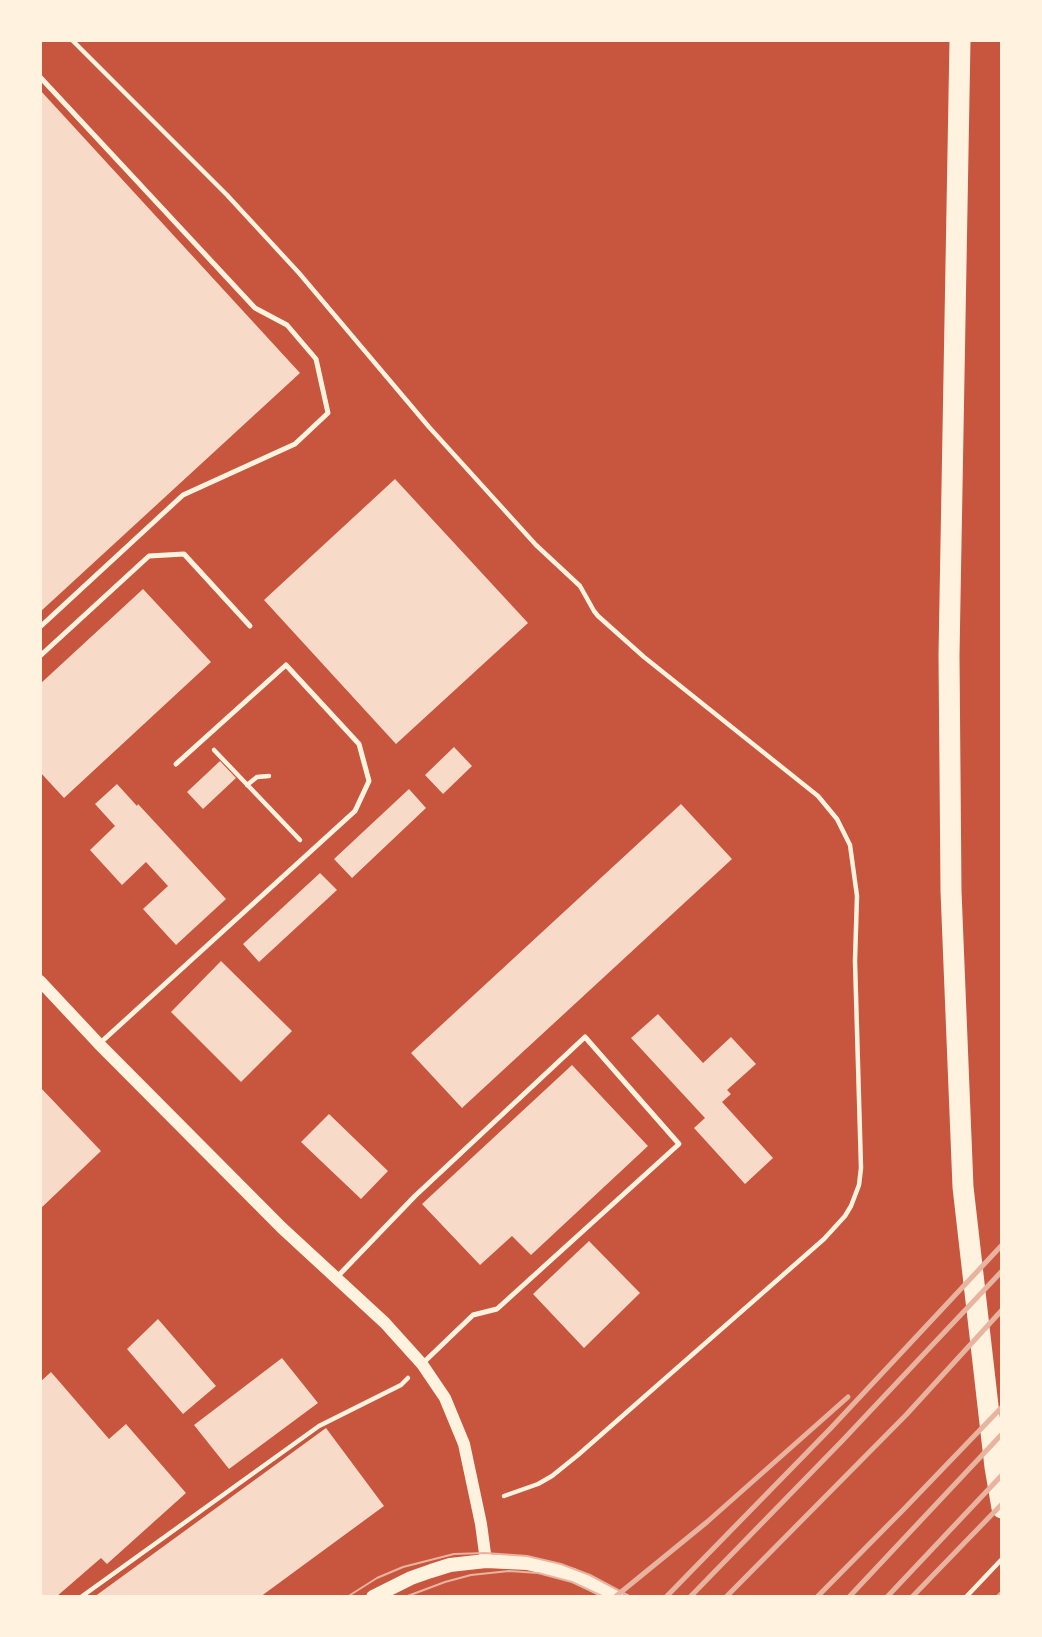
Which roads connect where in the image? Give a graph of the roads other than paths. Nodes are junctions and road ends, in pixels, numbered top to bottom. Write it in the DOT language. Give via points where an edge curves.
graph roads {
  1 [pos="960,40"];
  2 [pos="40,77"];
  3 [pos="250,626"];
  4 [pos="40,627"];
  5 [pos="40,656"];
  6 [pos="176,764"];
  7 [pos="40,981"];
  8 [pos="99,1044"];
  9 [pos="337,1277"];
  10 [pos="422,1364"];
  11 [pos="1002,1508"];
  12 [pos="486,1561"];
  13 [pos="373,1597"];
  14 [pos="617,1597"];
  1 -- 11 [label="highway" via="949,669 951,891 963,1187"];
  2 -- 4 [label="lane" via="255,308 287,325 302,342 316,359 328,413 295,444 183,495"];
  3 -- 5 [label="lane" via="184,554 149,556"];
  6 -- 8 [label="lane" via="286,665 359,744 369,781 355,811"];
  7 -- 8 [label="street"];
  8 -- 9 [label="street"];
  9 -- 10 [label="street"];
  9 -- 10 [label="lane" via="415,1196 585,1037 679,1144 497,1309 473,1314"];
  10 -- 12 [label="street" via="444,1398 464,1444"];
  12 -- 13 [label="main road" via="431,1571"];
  12 -- 14 [label="main road" via="527,1563 573,1575"];
}
